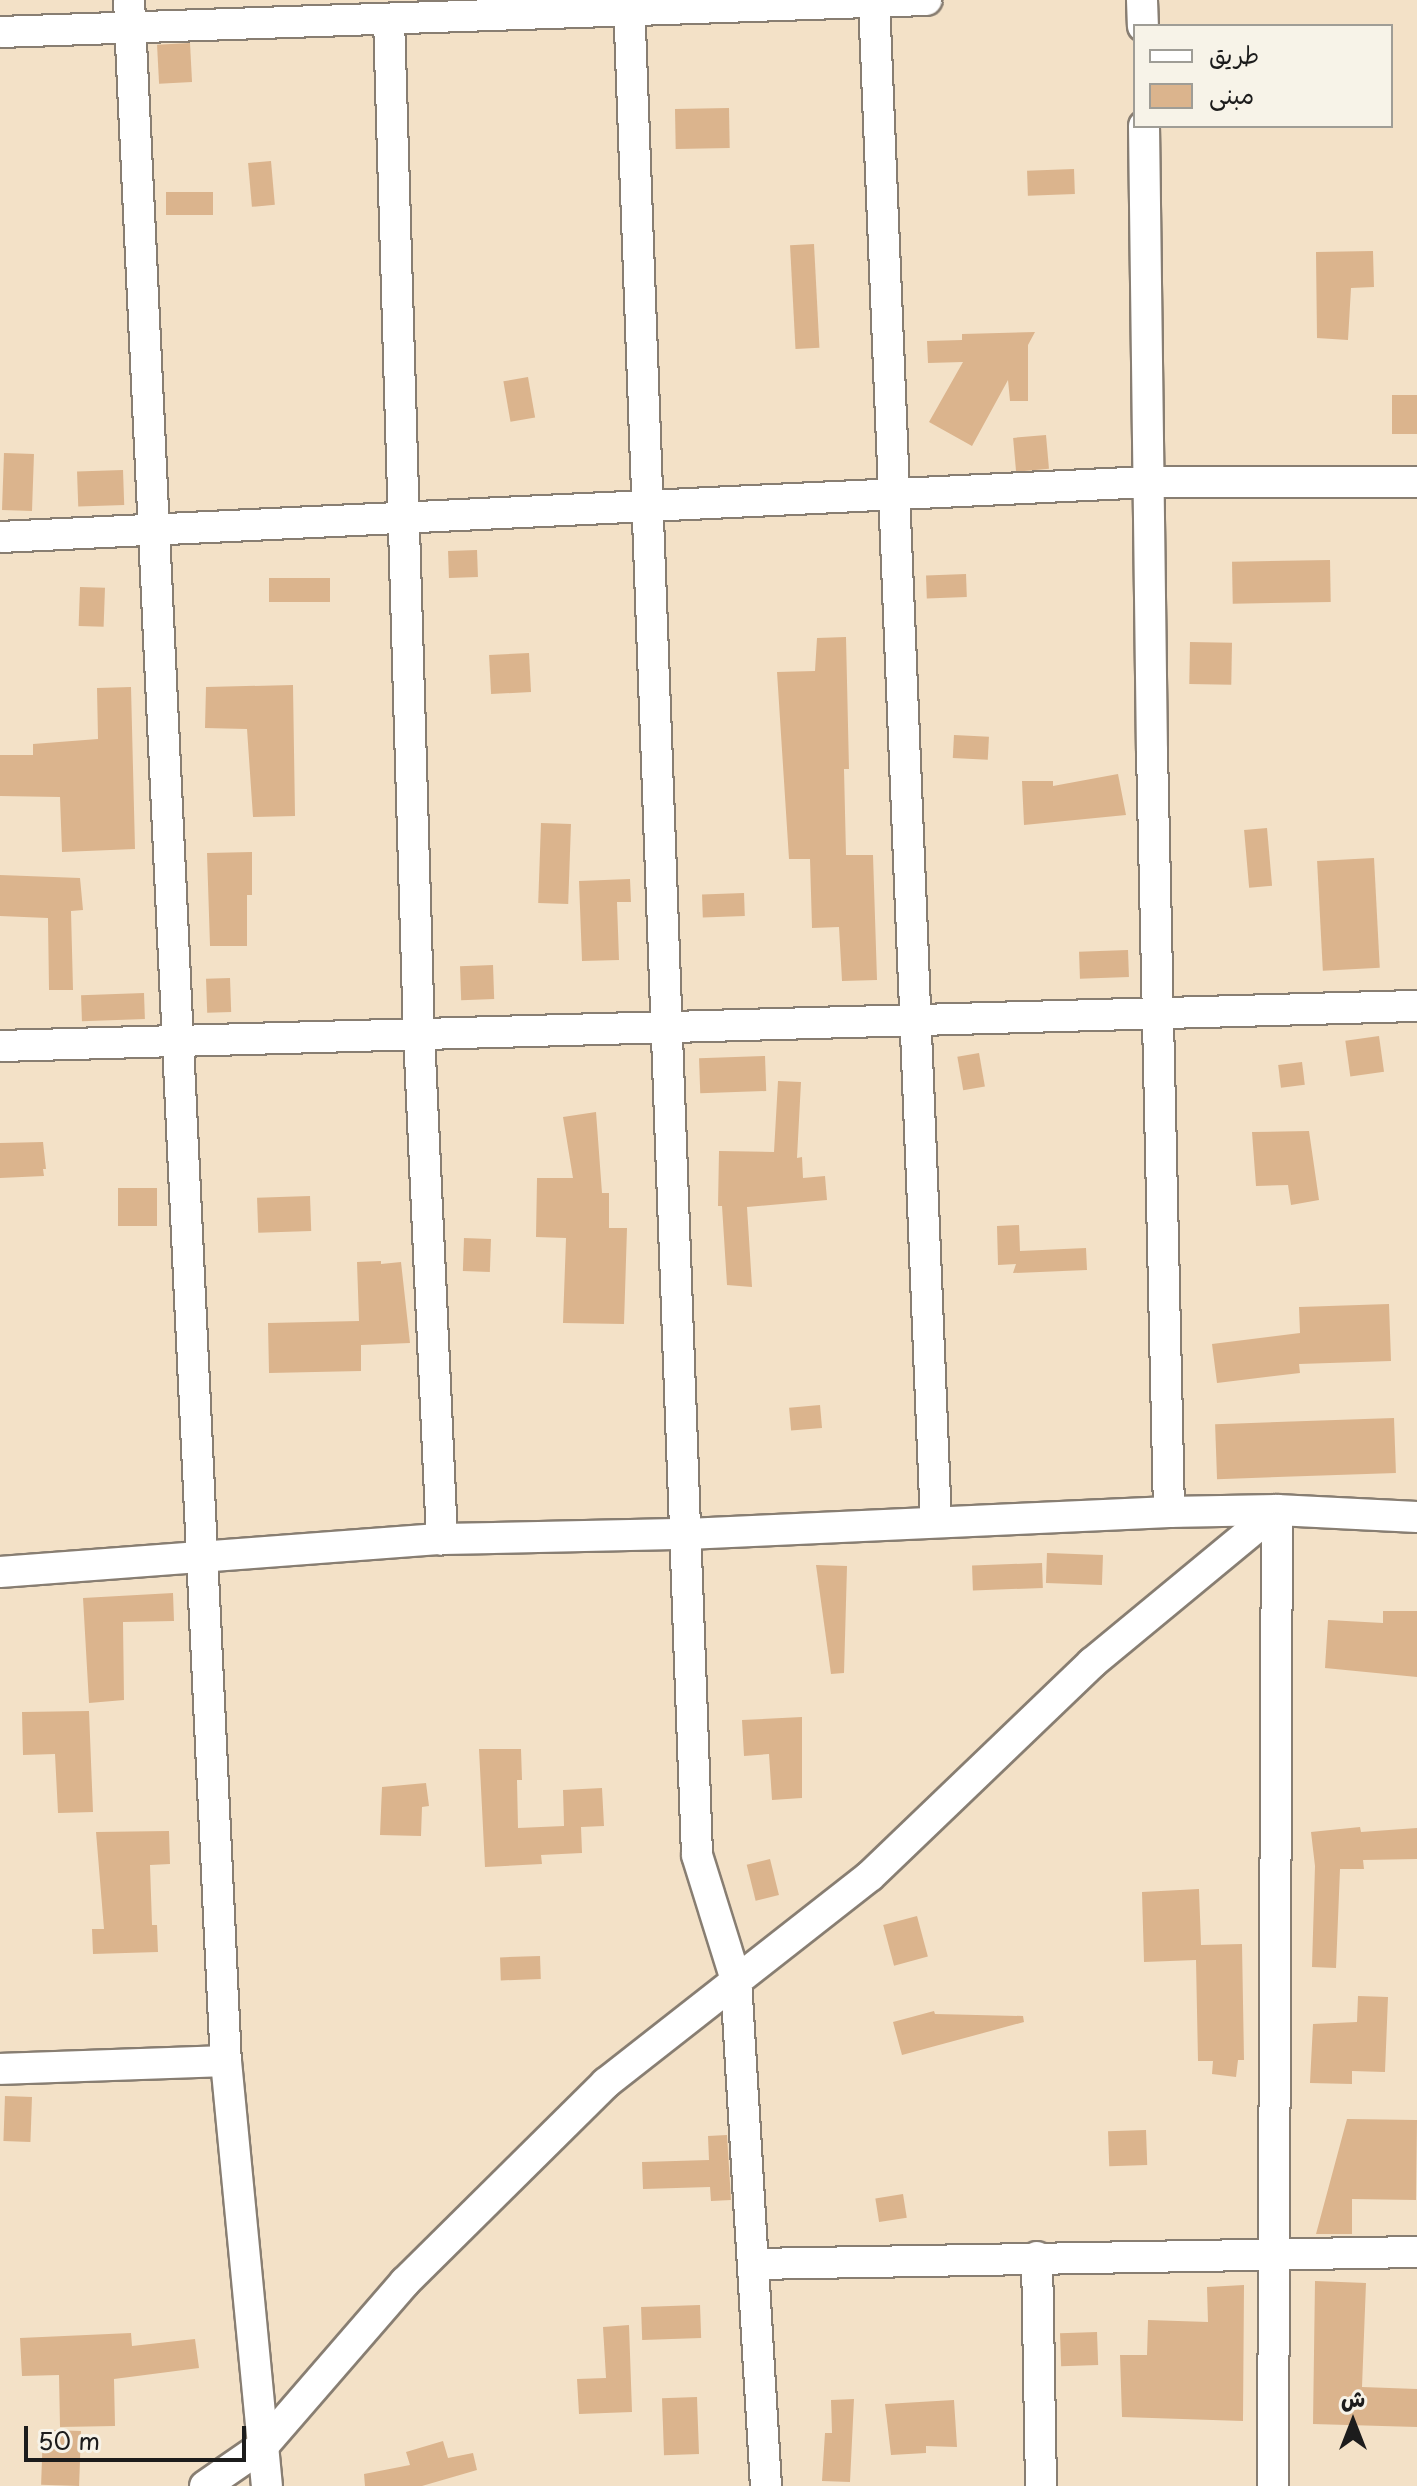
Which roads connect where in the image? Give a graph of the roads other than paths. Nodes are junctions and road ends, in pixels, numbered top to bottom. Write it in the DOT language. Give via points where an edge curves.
graph roads {
  1 [pos="926,0"];
  2 [pos="1142,0"];
  3 [pos="874,1"];
  4 [pos="629,5"];
  5 [pos="130,14"];
  6 [pos="389,19"];
  7 [pos="1143,24"];
  8 [pos="0,32"];
  9 [pos="1144,128"];
  10 [pos="1149,482"];
  11 [pos="1417,482"];
  12 [pos="894,494"];
  13 [pos="648,506"];
  14 [pos="402,517"];
  15 [pos="154,529"];
  16 [pos="0,537"];
  17 [pos="1417,1006"];
  18 [pos="1158,1014"];
  19 [pos="916,1021"];
  20 [pos="668,1027"];
  21 [pos="419,1034"];
  22 [pos="178,1041"];
  23 [pos="0,1046"];
  24 [pos="1277,1510"];
  25 [pos="1169,1512"];
  26 [pos="1417,1517"];
  27 [pos="936,1522"];
  28 [pos="687,1534"];
  29 [pos="442,1539"];
  30 [pos="202,1558"];
  31 [pos="0,1572"];
  32 [pos="736,1980"];
  33 [pos="226,2061"];
  34 [pos="0,2069"];
  35 [pos="1274,2252"];
  36 [pos="1417,2252"];
  37 [pos="1037,2257"];
  38 [pos="755,2264"];
  39 [pos="263,2446"];
  40 [pos="205,2486"];
  41 [pos="267,2486"];
  42 [pos="766,2486"];
  43 [pos="1041,2486"];
  44 [pos="1273,2486"];
  1 -- 3 [label="street"];
  2 -- 7 [label="street"];
  3 -- 4 [label="street"];
  3 -- 12 [label="street"];
  4 -- 6 [label="street"];
  4 -- 13 [label="street"];
  5 -- 6 [label="street"];
  5 -- 8 [label="street"];
  5 -- 15 [label="street"];
  6 -- 14 [label="street"];
  9 -- 10 [label="street"];
  10 -- 11 [label="street"];
  10 -- 12 [label="street"];
  10 -- 18 [label="street"];
  12 -- 13 [label="street"];
  12 -- 19 [label="street"];
  13 -- 14 [label="street"];
  13 -- 20 [label="street"];
  14 -- 15 [label="street"];
  14 -- 21 [label="street"];
  15 -- 16 [label="street"];
  15 -- 22 [label="street"];
  17 -- 18 [label="street"];
  18 -- 19 [label="street"];
  18 -- 25 [label="street"];
  19 -- 20 [label="street"];
  19 -- 27 [label="street"];
  20 -- 21 [label="street"];
  20 -- 28 [label="street"];
  21 -- 22 [label="street"];
  21 -- 29 [label="street"];
  22 -- 23 [label="street"];
  22 -- 30 [label="street"];
  24 -- 25 [label="street"];
  24 -- 26 [label="street"];
  24 -- 32 [label="street" via="1092,1663 870,1876"];
  24 -- 35 [label="street"];
  25 -- 27 [label="street"];
  27 -- 28 [label="street"];
  28 -- 29 [label="street"];
  28 -- 32 [label="street" via="697,1855"];
  29 -- 30 [label="street"];
  30 -- 31 [label="street"];
  30 -- 33 [label="street"];
  32 -- 38 [label="street"];
  32 -- 39 [label="street" via="606,2083 405,2282"];
  33 -- 34 [label="street"];
  33 -- 39 [label="street"];
  35 -- 36 [label="street"];
  35 -- 37 [label="street"];
  35 -- 44 [label="street"];
  37 -- 38 [label="street"];
  37 -- 43 [label="street"];
  38 -- 42 [label="street"];
  39 -- 40 [label="street"];
  39 -- 41 [label="street"];
}
